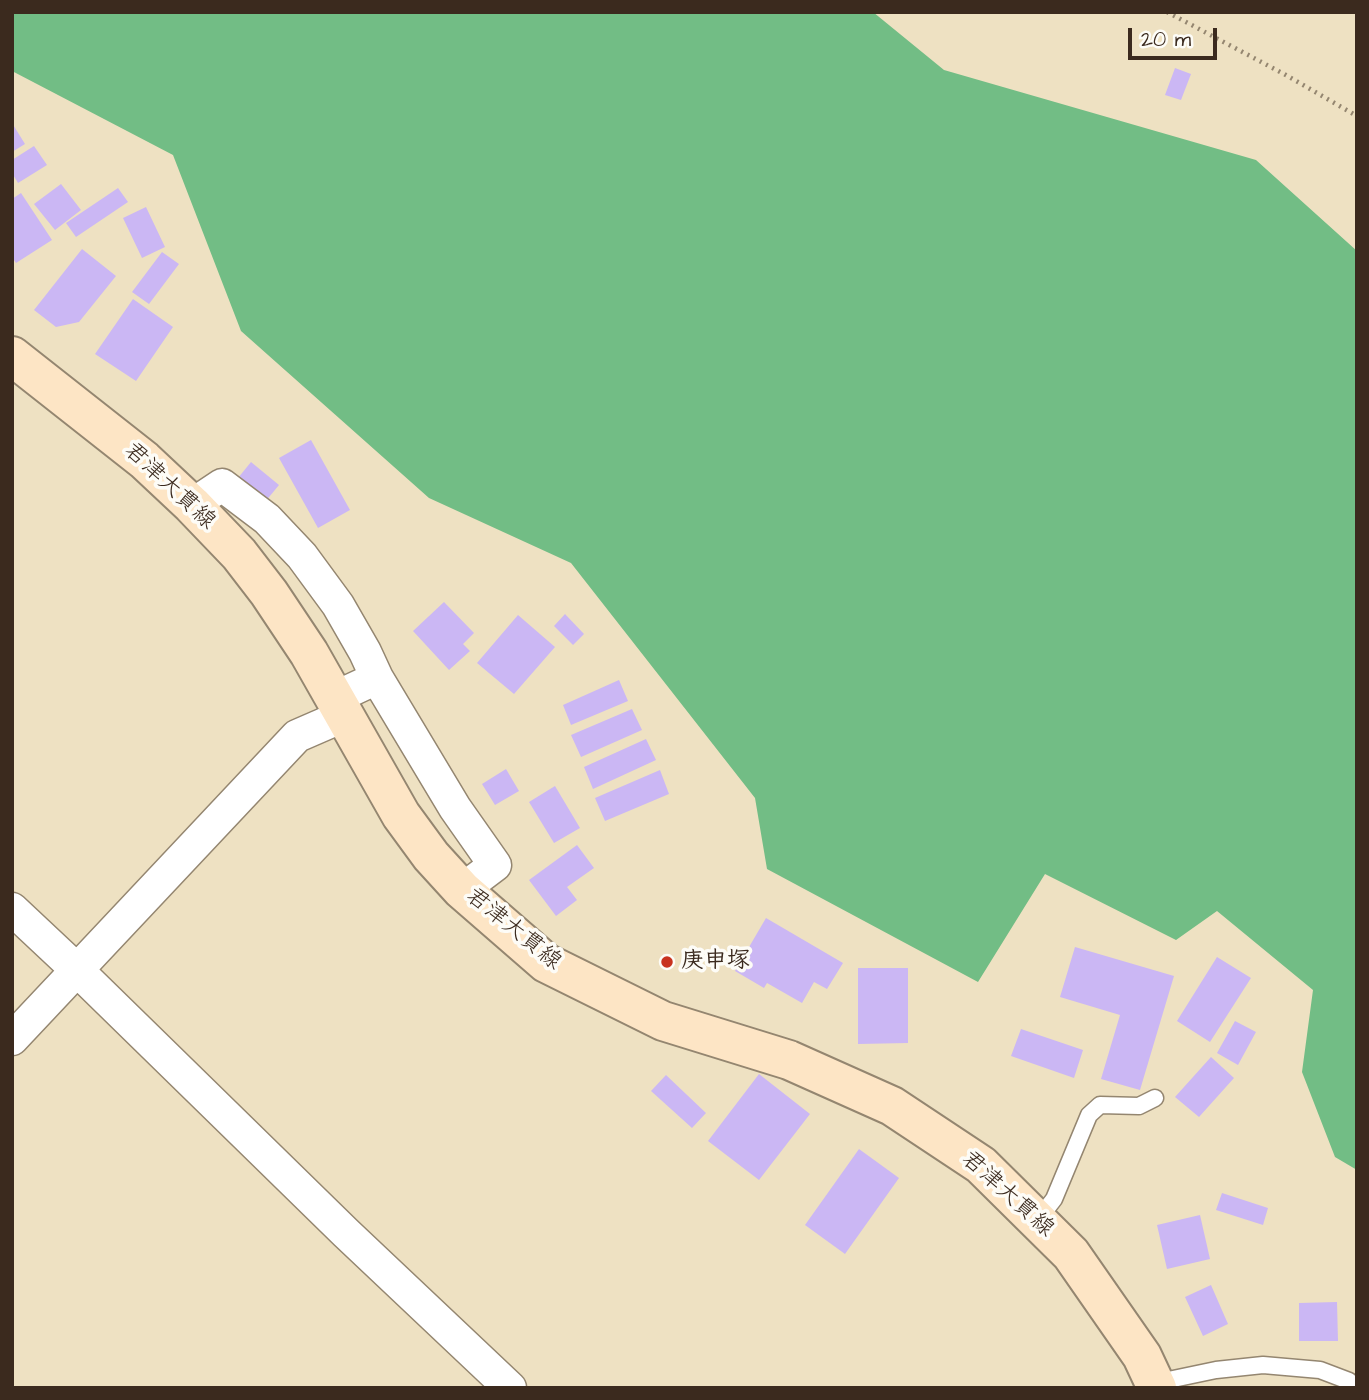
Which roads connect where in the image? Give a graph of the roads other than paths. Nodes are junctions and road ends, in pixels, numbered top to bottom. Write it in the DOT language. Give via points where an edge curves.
graph roads {
  1 [pos="12,356"];
  2 [pos="192,505"];
  3 [pos="377,678"];
  4 [pos="339,707"];
  5 [pos="462,890"];
  6 [pos="12,909"];
  7 [pos="77,970"];
  8 [pos="12,1040"];
  9 [pos="1155,1098"];
  10 [pos="1037,1221"];
  11 [pos="1155,1385"];
  12 [pos="510,1388"];
  13 [pos="1354,1388"];
  1 -- 2 [label="main road, 君津大貫線" via="144,460"];
  2 -- 3 [label="street" via="222,485 267,519 302,556 338,606"];
  2 -- 4 [label="main road, 君津大貫線" via="270,593"];
  3 -- 4 [label="street"];
  3 -- 5 [label="street" via="495,865"];
  4 -- 5 [label="main road, 君津大貫線" via="401,816"];
  4 -- 7 [label="street" via="297,736"];
  5 -- 10 [label="main road, 君津大貫線" via="546,963 663,1021 789,1060 892,1106 981,1165"];
  6 -- 7 [label="street"];
  7 -- 8 [label="street"];
  7 -- 12 [label="street"];
  9 -- 10 [label="lane" via="1139,1107 1100,1105 1089,1115 1054,1199"];
  10 -- 11 [label="main road, 君津大貫線" via="1071,1254 1142,1356"];
  11 -- 13 [label="lane" via="1216,1370 1263,1365 1320,1370 1349,1381"];
}
